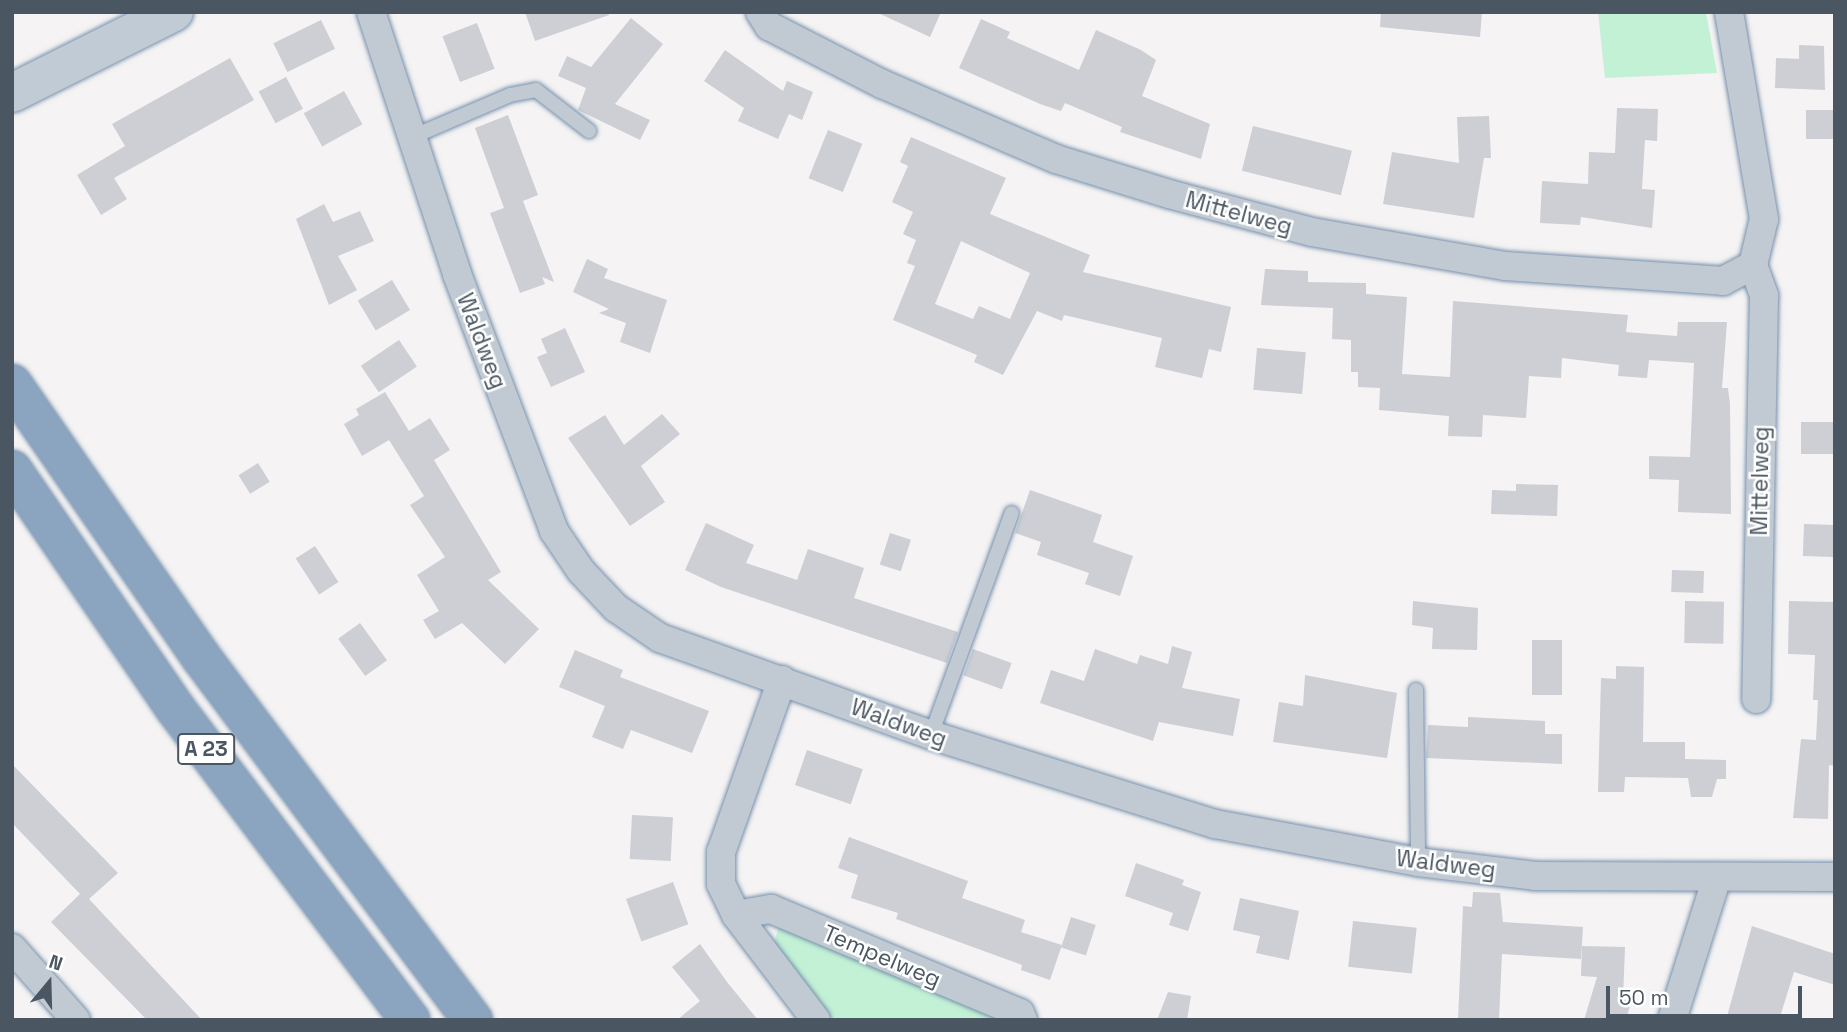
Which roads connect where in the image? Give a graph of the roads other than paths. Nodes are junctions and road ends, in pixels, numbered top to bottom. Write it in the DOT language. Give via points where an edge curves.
graph roads {
  1 [pos="174,12"];
  2 [pos="370,12"];
  3 [pos="760,12"];
  4 [pos="1729,12"];
  5 [pos="12,93"];
  6 [pos="589,131"];
  7 [pos="412,137"];
  8 [pos="1753,265"];
  9 [pos="12,384"];
  10 [pos="12,470"];
  11 [pos="1012,513"];
  12 [pos="782,680"];
  13 [pos="1416,690"];
  14 [pos="1756,699"];
  15 [pos="931,735"];
  16 [pos="1418,862"];
  17 [pos="1717,877"];
  18 [pos="1835,877"];
  19 [pos="736,915"];
  20 [pos="12,948"];
  21 [pos="76,1020"];
  22 [pos="410,1020"];
  23 [pos="473,1020"];
  24 [pos="816,1020"];
  25 [pos="1023,1020"];
  26 [pos="1672,1020"];
  1 -- 5 [label="street"];
  2 -- 7 [label="street, Waldweg"];
  3 -- 8 [label="street, Mittelweg" via="769,26 882,84 1056,159 1312,232 1552,271 1723,281"];
  4 -- 8 [label="street" via="1764,219"];
  6 -- 7 [label="lane" via="536,90 510,95"];
  7 -- 12 [label="street, Waldweg" via="457,274 549,519 574,561 616,608 660,638"];
  8 -- 14 [label="street, Mittelweg" via="1763,296"];
  9 -- 23 [label="highway, A 23" via="201,657"];
  10 -- 22 [label="highway, A 23" via="175,708"];
  11 -- 15 [label="lane"];
  12 -- 15 [label="street, Waldweg"];
  12 -- 19 [label="street" via="721,852 721,884"];
  13 -- 16 [label="lane"];
  15 -- 16 [label="street, Waldweg" via="1215,824"];
  16 -- 17 [label="street, Waldweg" via="1535,876"];
  17 -- 18 [label="street, Waldweg"];
  17 -- 26 [label="street"];
  19 -- 24 [label="street"];
  19 -- 25 [label="street, Tempelweg" via="771,909 1020,1013"];
  20 -- 21 [label="street"];
}
